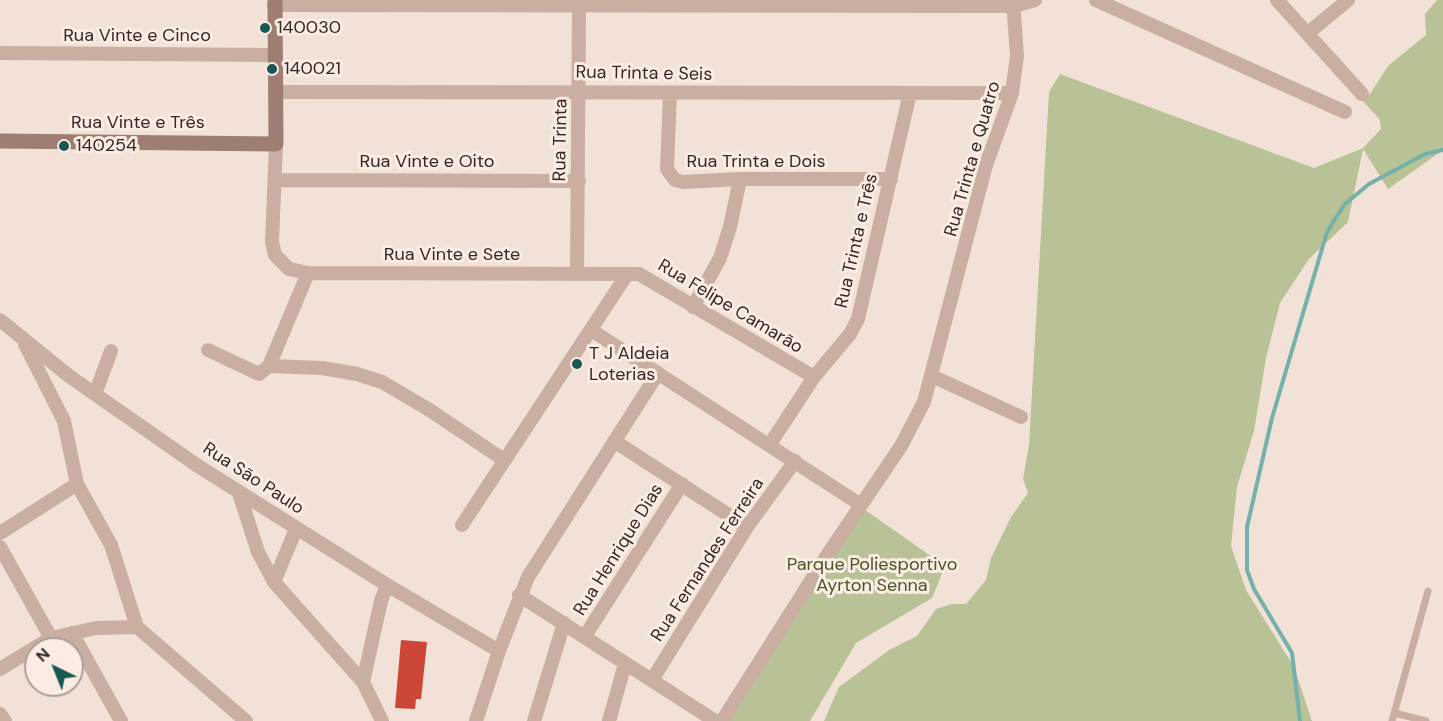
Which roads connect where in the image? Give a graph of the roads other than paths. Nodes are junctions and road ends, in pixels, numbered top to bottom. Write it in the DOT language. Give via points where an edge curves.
graph roads {
  1 [pos="1035,0"];
  2 [pos="1096,0"];
  3 [pos="1276,0"];
  4 [pos="1348,0"];
  5 [pos="274,3"];
  6 [pos="672,3"];
  7 [pos="1014,3"];
  8 [pos="579,6"];
  9 [pos="1308,33"];
  10 [pos="0,53"];
  11 [pos="274,55"];
  12 [pos="580,91"];
  13 [pos="275,92"];
  14 [pos="670,93"];
  15 [pos="910,93"];
  16 [pos="1012,93"];
  17 [pos="1362,94"];
  18 [pos="1345,112"];
  19 [pos="0,141"];
  20 [pos="276,144"];
  21 [pos="740,179"];
  22 [pos="891,179"];
  23 [pos="275,180"];
  24 [pos="579,181"];
  25 [pos="308,273"];
  26 [pos="577,274"];
  27 [pos="626,276"];
  28 [pos="693,307"];
  29 [pos="0,320"];
  30 [pos="591,330"];
  31 [pos="20,334"];
  32 [pos="208,350"];
  33 [pos="111,351"];
  34 [pos="269,366"];
  35 [pos="658,373"];
  36 [pos="932,376"];
  37 [pos="814,377"];
  38 [pos="95,394"];
  39 [pos="1021,417"];
  40 [pos="614,441"];
  41 [pos="770,444"];
  42 [pos="504,460"];
  43 [pos="795,461"];
  44 [pos="77,484"];
  45 [pos="682,484"];
  46 [pos="239,493"];
  47 [pos="861,505"];
  48 [pos="462,525"];
  49 [pos="747,528"];
  50 [pos="296,529"];
  51 [pos="0,533"];
  52 [pos="0,548"];
  53 [pos="274,582"];
  54 [pos="387,585"];
  55 [pos="1428,591"];
  56 [pos="519,594"];
  57 [pos="564,623"];
  58 [pos="137,627"];
  59 [pos="72,633"];
  60 [pos="585,636"];
  61 [pos="50,637"];
  62 [pos="55,637"];
  63 [pos="499,651"];
  64 [pos="24,654"];
  65 [pos="625,664"];
  66 [pos="0,669"];
  67 [pos="652,680"];
  68 [pos="363,682"];
  69 [pos="1394,713"];
  70 [pos="0,714"];
  71 [pos="5,721"];
  72 [pos="122,721"];
  73 [pos="246,721"];
  74 [pos="382,721"];
  75 [pos="476,721"];
  76 [pos="534,721"];
  77 [pos="609,721"];
  78 [pos="716,721"];
  79 [pos="722,721"];
  80 [pos="1392,721"];
  81 [pos="1426,721"];
  1 -- 7 [label="street"];
  2 -- 18 [label="street"];
  3 -- 9 [label="street"];
  4 -- 9 [label="street"];
  5 -- 8 [label="street"];
  5 -- 11 [label="main road"];
  6 -- 7 [label="street"];
  6 -- 8 [label="street"];
  7 -- 16 [label="street, Rua Trinta e Quatro" via="1016,73"];
  8 -- 12 [label="street, Rua Trinta"];
  9 -- 17 [label="street"];
  10 -- 11 [label="street, Rua Vinte e Cinco"];
  11 -- 13 [label="main road"];
  12 -- 13 [label="street, Rua Trinta e Seis"];
  12 -- 14 [label="street, Rua Trinta e Seis"];
  12 -- 24 [label="street, Rua Trinta"];
  13 -- 20 [label="main road"];
  14 -- 15 [label="street, Rua Trinta e Seis"];
  14 -- 21 [label="street, Rua Trinta e Dois" via="670,175 683,182"];
  15 -- 16 [label="street, Rua Trinta e Seis"];
  15 -- 22 [label="street, Rua Trinta e Três"];
  16 -- 36 [label="street, Rua Trinta e Quatro" via="986,165"];
  19 -- 20 [label="main road, Rua Vinte e Três"];
  20 -- 23 [label="street"];
  21 -- 22 [label="street, Rua Trinta e Dois"];
  21 -- 28 [label="street" via="720,258"];
  22 -- 37 [label="street, Rua Trinta e Três" via="858,319"];
  23 -- 24 [label="street, Rua Vinte e Oito"];
  23 -- 25 [label="street, Rua Vinte e Sete" via="275,255 290,269"];
  24 -- 26 [label="street, Rua Trinta"];
  25 -- 26 [label="street, Rua Vinte e Sete"];
  25 -- 34 [label="street"];
  26 -- 27 [label="street, Rua Vinte e Sete"];
  27 -- 28 [label="street, Rua Felipe Camarão" via="647,276"];
  27 -- 30 [label="street"];
  28 -- 37 [label="street, Rua Felipe Camarão"];
  29 -- 31 [label="street, Rua São Paulo"];
  30 -- 35 [label="street"];
  30 -- 42 [label="street"];
  31 -- 38 [label="street, Rua São Paulo"];
  31 -- 44 [label="street" via="64,421"];
  32 -- 34 [label="street" via="259,374"];
  33 -- 38 [label="street"];
  34 -- 42 [label="street" via="322,368 382,382"];
  35 -- 40 [label="street"];
  35 -- 41 [label="street"];
  36 -- 39 [label="street"];
  36 -- 47 [label="street, Rua Trinta e Quatro" via="915,423"];
  37 -- 41 [label="street, Rua Trinta e Três"];
  38 -- 46 [label="street, Rua São Paulo"];
  40 -- 45 [label="street"];
  40 -- 56 [label="street"];
  41 -- 43 [label="street"];
  42 -- 48 [label="street"];
  43 -- 47 [label="street"];
  43 -- 49 [label="street, Rua Fernandes Ferreira"];
  44 -- 51 [label="street"];
  44 -- 58 [label="street" via="111,545"];
  45 -- 49 [label="street"];
  45 -- 60 [label="street, Rua Henrique Dias"];
  46 -- 50 [label="street, Rua São Paulo"];
  46 -- 53 [label="street" via="258,552"];
  47 -- 79 [label="street, Rua Trinta e Quatro"];
  49 -- 67 [label="street, Rua Fernandes Ferreira"];
  50 -- 53 [label="street"];
  50 -- 54 [label="street, Rua São Paulo"];
  52 -- 61 [label="street"];
  53 -- 68 [label="street"];
  54 -- 63 [label="street, Rua São Paulo"];
  54 -- 68 [label="street"];
  55 -- 69 [label="lane"];
  56 -- 57 [label="street"];
  56 -- 63 [label="street"];
  57 -- 60 [label="street"];
  57 -- 76 [label="street"];
  58 -- 59 [label="street"];
  58 -- 73 [label="street"];
  59 -- 62 [label="street"];
  59 -- 72 [label="street"];
  60 -- 65 [label="street"];
  63 -- 75 [label="street"];
  64 -- 66 [label="street"];
  65 -- 67 [label="street"];
  65 -- 77 [label="street"];
  67 -- 78 [label="street"];
  68 -- 74 [label="street"];
  69 -- 80 [label="lane"];
  69 -- 81 [label="lane"];
  70 -- 71 [label="street"];
}
